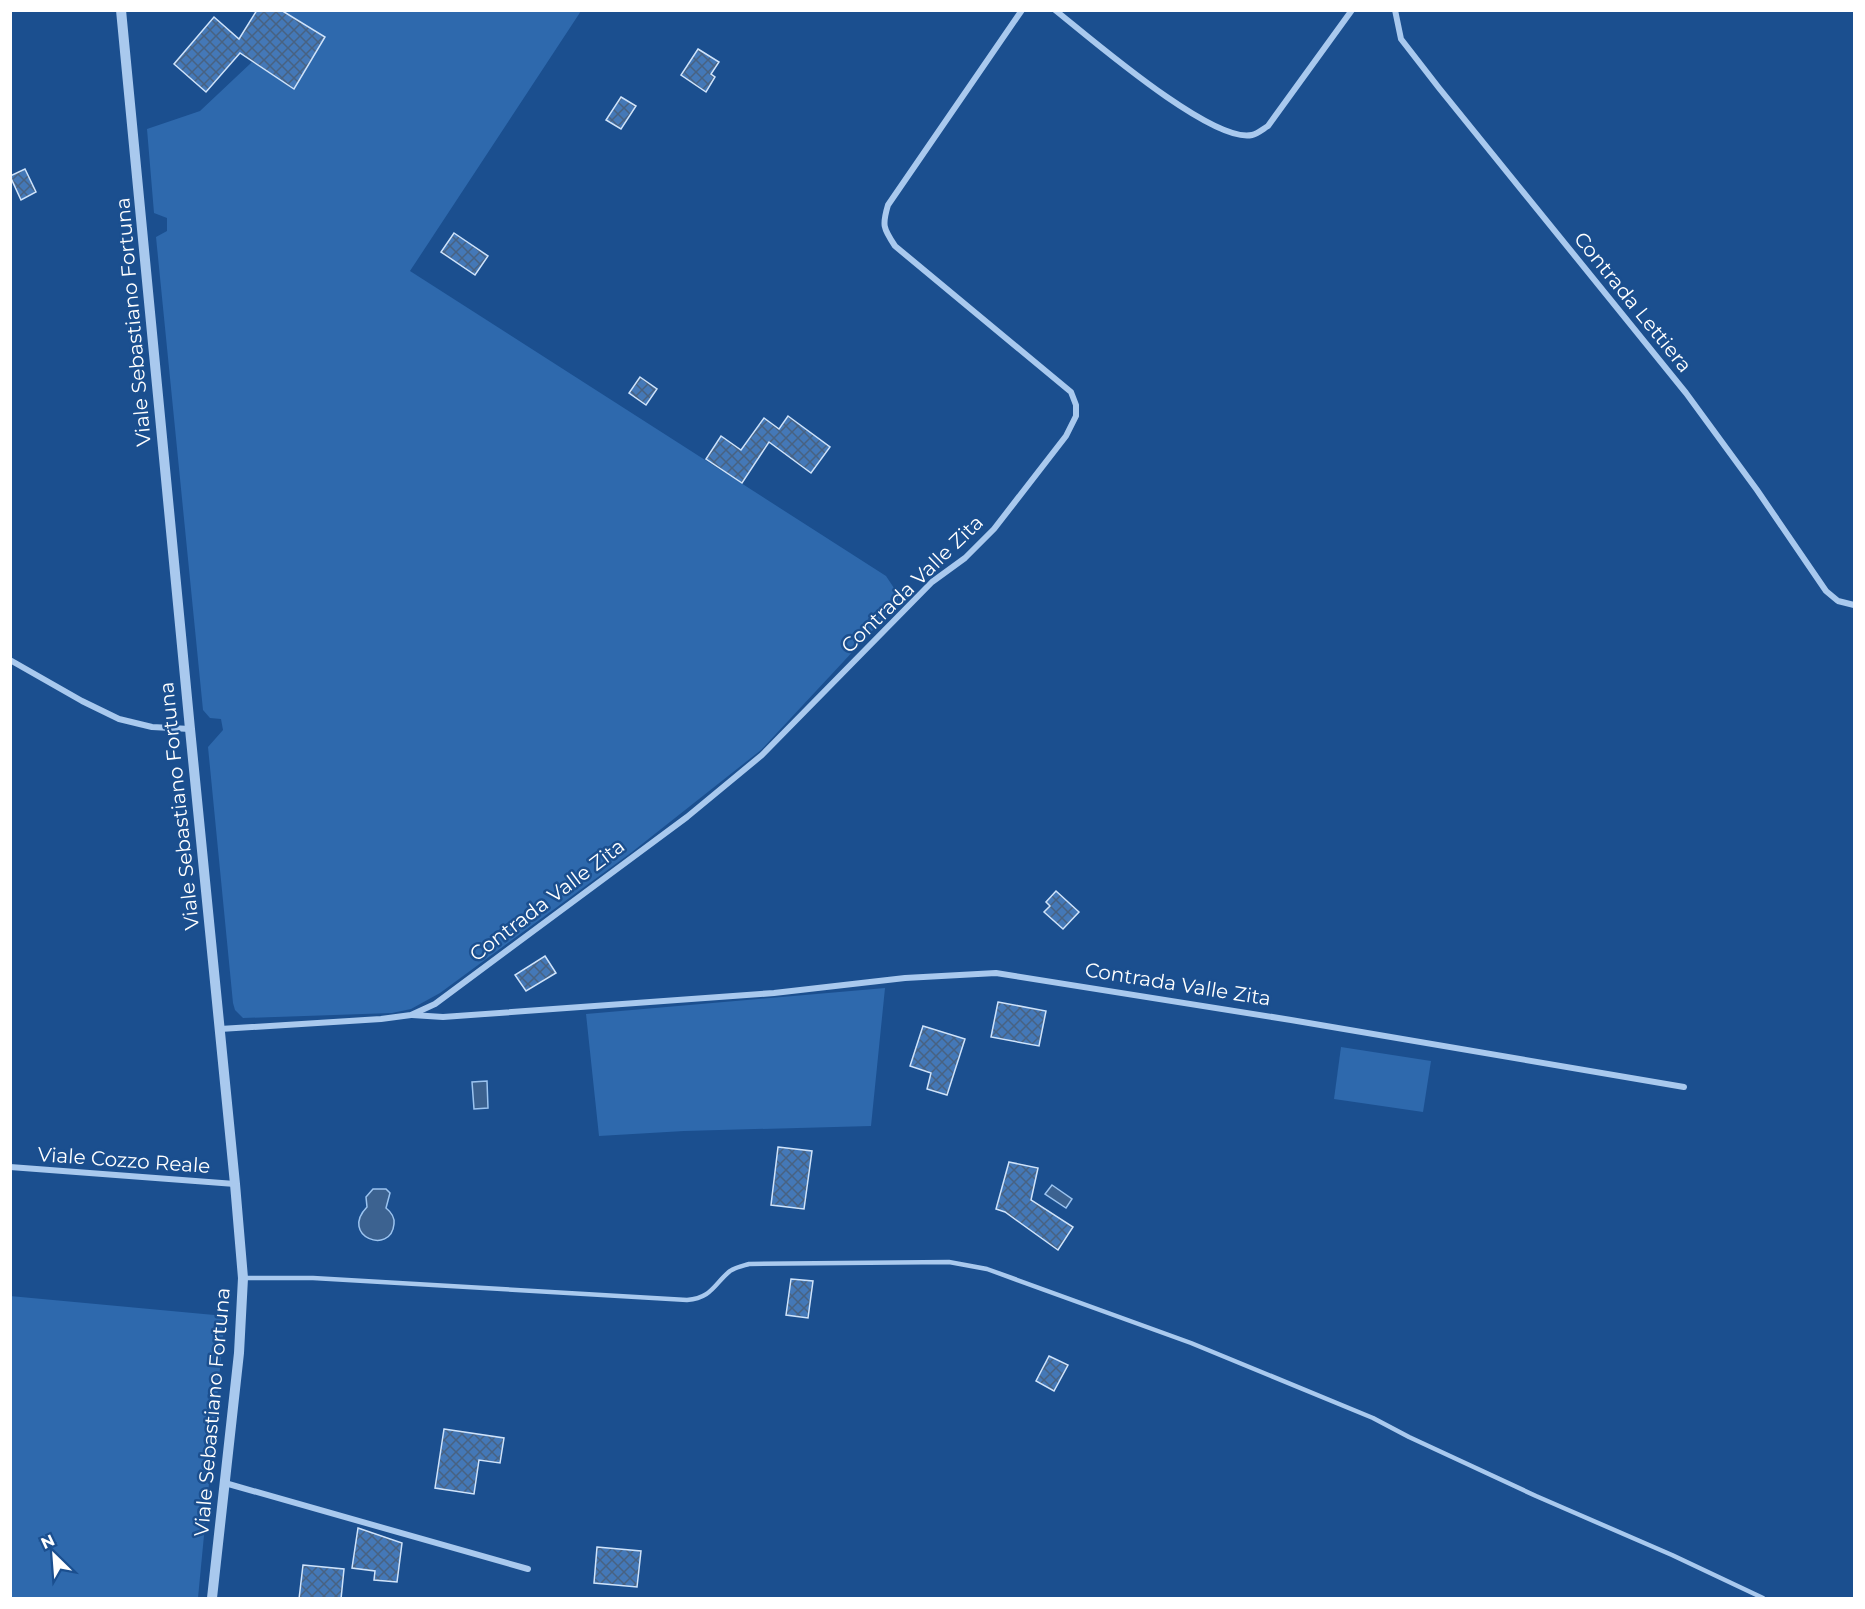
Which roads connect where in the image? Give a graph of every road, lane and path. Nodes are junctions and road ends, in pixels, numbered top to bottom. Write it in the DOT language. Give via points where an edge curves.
graph roads {
  1 [pos="121,10"];
  2 [pos="1022,10"];
  3 [pos="1055,10"];
  4 [pos="1352,10"];
  5 [pos="1395,10"];
  6 [pos="1853,604"];
  7 [pos="1854,611"];
  8 [pos="10,660"];
  9 [pos="189,729"];
  10 [pos="411,1015"];
  11 [pos="220,1029"];
  12 [pos="1684,1087"];
  13 [pos="10,1167"];
  14 [pos="235,1185"];
  15 [pos="243,1278"];
  16 [pos="225,1483"];
  17 [pos="528,1569"];
  18 [pos="212,1599"];
  19 [pos="1763,1599"];
  1 -- 9 [label="street, Viale Sebastiano Fortuna"];
  2 -- 10 [label="street, Contrada Valle Zita" via="888,204 884,229 895,246 1071,392 1076,416 1066,436 994,529 965,558 932,582 762,755 687,817 453,991"];
  3 -- 4 [label="street" via="1158,93 1212,124 1232,133 1251,135 1268,126"];
  5 -- 6 [label="street, Contrada Lettiera" via="1401,39 1686,393 1826,591 1838,601"];
  6 -- 7 [label="lane"];
  8 -- 9 [label="street" via="119,719 152,727"];
  9 -- 11 [label="street, Viale Sebastiano Fortuna"];
  10 -- 11 [label="street, Contrada Valle Zita"];
  10 -- 12 [label="street, Contrada Valle Zita" via="443,1017 996,973"];
  11 -- 14 [label="street, Viale Sebastiano Fortuna"];
  13 -- 14 [label="street, Viale Cozzo Reale"];
  14 -- 15 [label="street, Viale Sebastiano Fortuna"];
  15 -- 16 [label="street, Viale Sebastiano Fortuna"];
  15 -- 19 [label="lane" via="313,1278 687,1300 709,1293 729,1272 749,1264 949,1262 987,1269 1191,1342 1373,1418"];
  16 -- 17 [label="street"];
  16 -- 18 [label="street, Viale Sebastiano Fortuna"];
}
